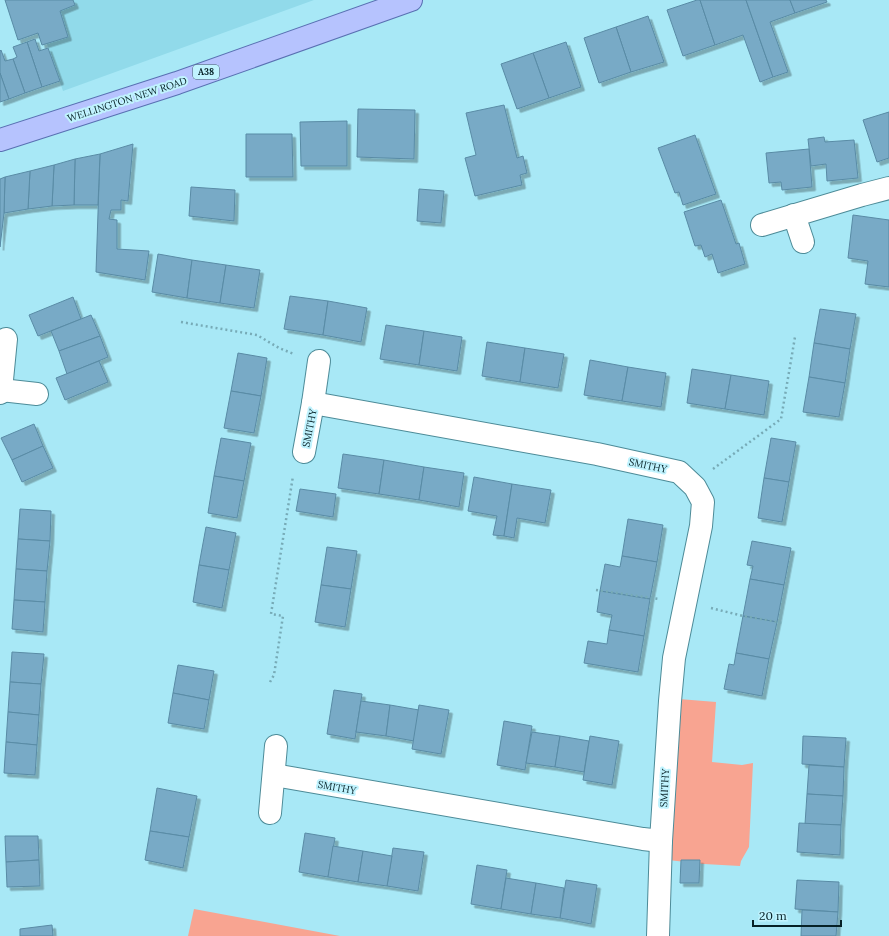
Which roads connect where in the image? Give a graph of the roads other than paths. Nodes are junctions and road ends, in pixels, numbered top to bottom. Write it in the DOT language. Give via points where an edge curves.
graph roads {
  1 [pos="411,0"];
  2 [pos="0,140"];
  3 [pos="889,188"];
  4 [pos="794,215"];
  5 [pos="762,225"];
  6 [pos="803,242"];
  7 [pos="6,339"];
  8 [pos="320,361"];
  9 [pos="1,391"];
  10 [pos="37,394"];
  11 [pos="313,403"];
  12 [pos="304,452"];
  13 [pos="276,746"];
  14 [pos="274,775"];
  15 [pos="270,813"];
  16 [pos="661,841"];
  17 [pos="658,936"];
  1 -- 2 [label="main road, WELLINGTON NEW ROAD / A38" via="177,83"];
  3 -- 4 [label="street"];
  4 -- 5 [label="street"];
  4 -- 6 [label="street"];
  7 -- 9 [label="street"];
  8 -- 11 [label="street, SMITHY"];
  9 -- 10 [label="street"];
  11 -- 12 [label="street, SMITHY"];
  11 -- 16 [label="street, SMITHY" via="604,455 679,472 693,484 703,502 701,526 674,658"];
  13 -- 14 [label="street"];
  14 -- 15 [label="street"];
  14 -- 16 [label="street, SMITHY"];
  16 -- 17 [label="street, SMITHY"];
}
